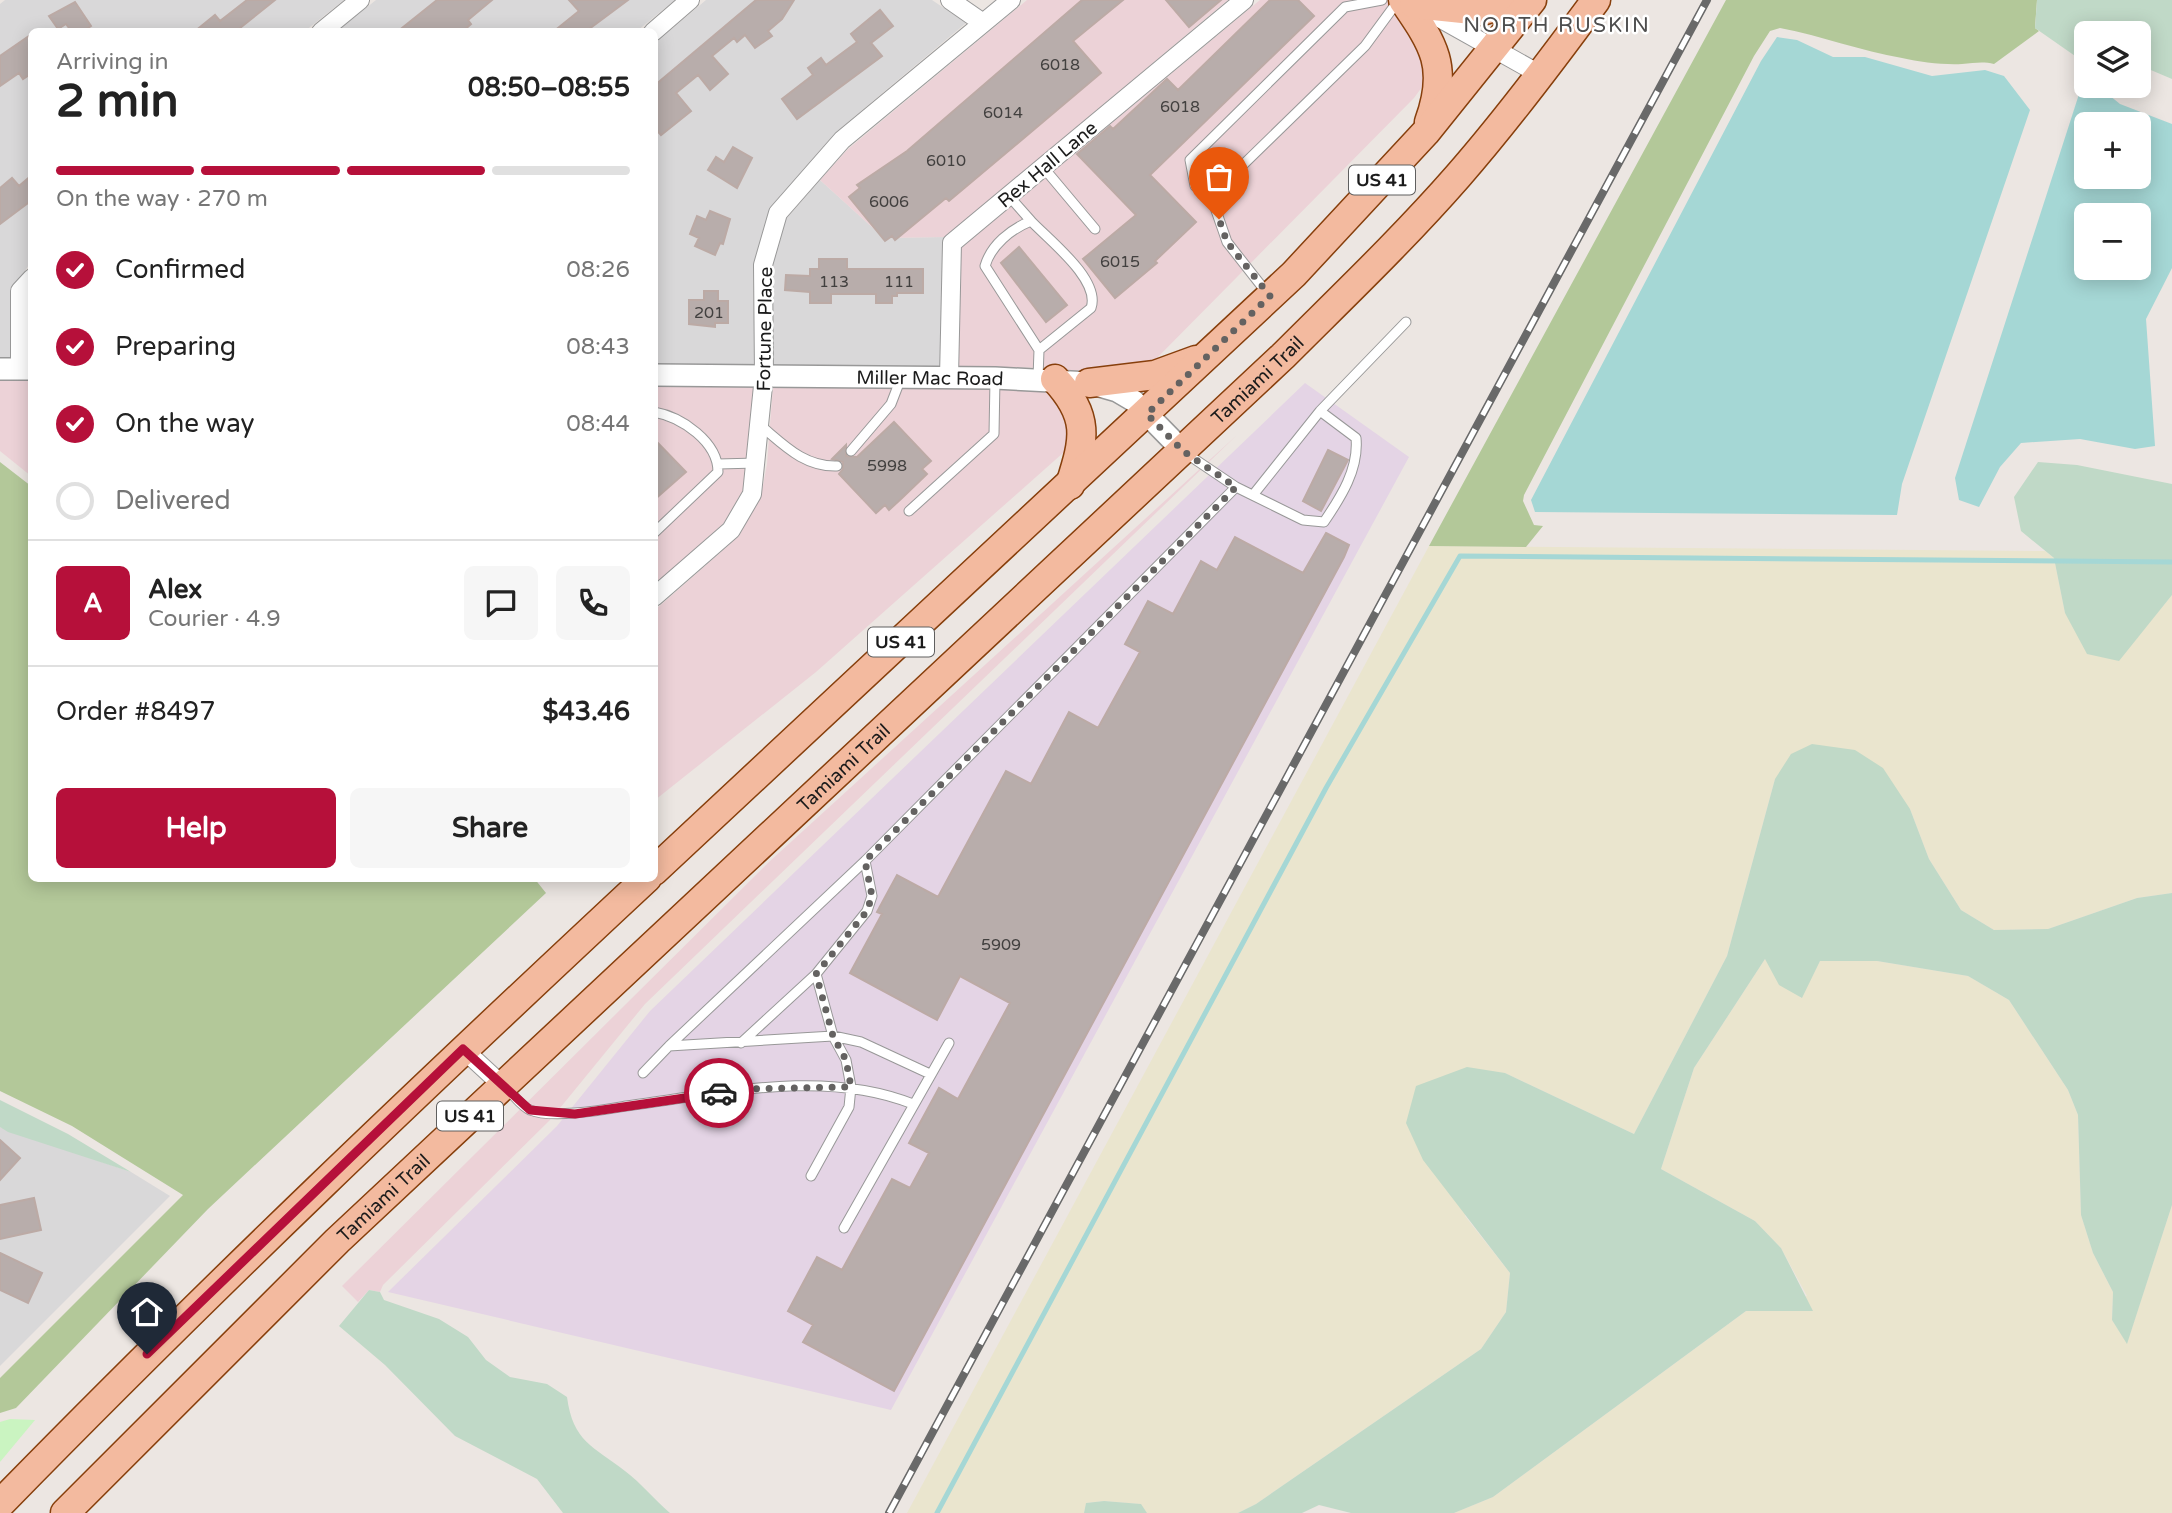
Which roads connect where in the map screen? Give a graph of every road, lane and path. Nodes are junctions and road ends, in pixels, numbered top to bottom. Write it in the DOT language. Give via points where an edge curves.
graph roads {
  1 [pos="360,0"];
  2 [pos="690,0"];
  3 [pos="950,0"];
  4 [pos="1011,0"];
  5 [pos="1244,0"];
  6 [pos="1382,0"];
  7 [pos="1516,0"];
  8 [pos="1532,0"];
  9 [pos="1596,0"];
  10 [pos="1408,1"];
  11 [pos="983,23"];
  12 [pos="326,28"];
  13 [pos="658,28"];
  14 [pos="1495,50"];
  15 [pos="1541,75"];
  16 [pos="1426,132"];
  17 [pos="1043,166"];
  18 [pos="1009,195"];
  19 [pos="1211,196"];
  20 [pos="1031,221"];
  21 [pos="1095,229"];
  22 [pos="28,282"];
  23 [pos="1270,296"];
  24 [pos="1406,321"];
  25 [pos="1039,350"];
  26 [pos="1209,355"];
  27 [pos="17,369"];
  28 [pos="658,375"];
  29 [pos="764,376"];
  30 [pos="901,376"];
  31 [pos="949,377"];
  32 [pos="995,377"];
  33 [pos="1046,379"];
  34 [pos="1089,383"];
  35 [pos="1320,411"];
  36 [pos="658,413"];
  37 [pos="1147,414"];
  38 [pos="760,425"];
  39 [pos="851,451"];
  40 [pos="1183,451"];
  41 [pos="757,463"];
  42 [pos="718,464"];
  43 [pos="836,466"];
  44 [pos="1070,485"];
  45 [pos="1236,487"];
  46 [pos="1253,495"];
  47 [pos="909,511"];
  48 [pos="658,529"];
  49 [pos="658,594"];
  50 [pos="865,861"];
  51 [pos="658,867"];
  52 [pos="643,882"];
  53 [pos="816,974"];
  54 [pos="833,1036"];
  55 [pos="741,1043"];
  56 [pos="949,1043"];
  57 [pos="669,1046"];
  58 [pos="463,1049"];
  59 [pos="643,1073"];
  60 [pos="930,1074"];
  61 [pos="502,1085"];
  62 [pos="851,1087"];
  63 [pos="913,1104"];
  64 [pos="811,1176"];
  65 [pos="844,1228"];
  66 [pos="0,1504"];
  67 [pos="65,1513"];
  1 -- 12 [label="street"];
  2 -- 13 [label="street"];
  3 -- 11 [label="street"];
  4 -- 11 [label="street, Fortune Place"];
  5 -- 17 [label="street, Rex Hall Lane"];
  6 -- 19 [label="lane" via="1345,7 1190,160 1195,186"];
  7 -- 10 [label="main road" via="1482,11"];
  8 -- 14 [label="main road, US 41"];
  9 -- 15 [label="main road, Tamiami Trail / US 41"];
  10 -- 14 [label="street"];
  10 -- 16 [label="main road" via="1439,63 1440,83"];
  10 -- 19 [label="lane"];
  11 -- 29 [label="street, Fortune Place" via="842,141 778,213 763,265"];
  14 -- 15 [label="street"];
  14 -- 16 [label="main road, US 41"];
  15 -- 40 [label="main road, Tamiami Trail / US 41" via="1457,177 1374,266"];
  16 -- 23 [label="main road, US 41"];
  17 -- 18 [label="street, Rex Hall Lane"];
  17 -- 21 [label="lane"];
  18 -- 20 [label="lane"];
  18 -- 31 [label="street, Rex Hall Lane" via="952,243"];
  19 -- 23 [label="lane" via="1227,242"];
  20 -- 25 [label="lane" via="989,252 985,266"];
  20 -- 25 [label="lane" via="1088,280 1094,299 1091,308"];
  22 -- 27 [label="street" via="20,291"];
  23 -- 26 [label="main road, US 41"];
  24 -- 35 [label="lane"];
  25 -- 33 [label="lane"];
  26 -- 34 [label="main road" via="1155,375"];
  26 -- 37 [label="main road, US 41"];
  28 -- 29 [label="street, Miller Mac Road"];
  29 -- 30 [label="street, Miller Mac Road"];
  29 -- 38 [label="street, Fortune Place"];
  30 -- 31 [label="street, Miller Mac Road"];
  30 -- 39 [label="lane" via="891,404"];
  31 -- 32 [label="street, Miller Mac Road"];
  32 -- 33 [label="street, Miller Mac Road"];
  32 -- 47 [label="lane" via="994,434"];
  33 -- 34 [label="street, Miller Mac Road"];
  33 -- 44 [label="main road" via="1072,397 1080,412 1080,452"];
  34 -- 37 [label="street, Miller Mac Road" via="1117,391"];
  35 -- 46 [label="lane"];
  35 -- 46 [label="lane" via="1356,438 1358,454 1345,489 1324,522 1303,520"];
  36 -- 42 [label="lane" via="707,441"];
  37 -- 40 [label="street, Miller Mac Road"];
  37 -- 44 [label="main road, US 41"];
  38 -- 41 [label="street, Fortune Place"];
  38 -- 43 [label="lane" via="817,466"];
  40 -- 45 [label="lane"];
  40 -- 61 [label="main road, Tamiami Trail / US 41"];
  41 -- 42 [label="lane"];
  41 -- 49 [label="street, Fortune Place" via="752,494 731,530"];
  42 -- 48 [label="lane" via="718,472"];
  44 -- 51 [label="main road, US 41"];
  45 -- 46 [label="lane"];
  45 -- 50 [label="lane"];
  50 -- 53 [label="lane" via="872,896 867,911"];
  50 -- 57 [label="lane"];
  52 -- 58 [label="main road, US 41"];
  53 -- 54 [label="lane"];
  53 -- 55 [label="lane"];
  54 -- 55 [label="lane"];
  54 -- 60 [label="lane" via="861,1042"];
  54 -- 62 [label="lane" via="846,1060"];
  55 -- 57 [label="lane"];
  56 -- 60 [label="lane"];
  57 -- 59 [label="lane"];
  58 -- 61 [label="street"];
  58 -- 66 [label="main road, US 41" via="147,1354"];
  60 -- 63 [label="lane"];
  61 -- 62 [label="lane" via="530,1110 575,1114 747,1089"];
  61 -- 67 [label="main road, Tamiami Trail / US 41" via="337,1241"];
  62 -- 63 [label="lane"];
  62 -- 64 [label="lane" via="849,1107"];
  63 -- 65 [label="lane"];
}
